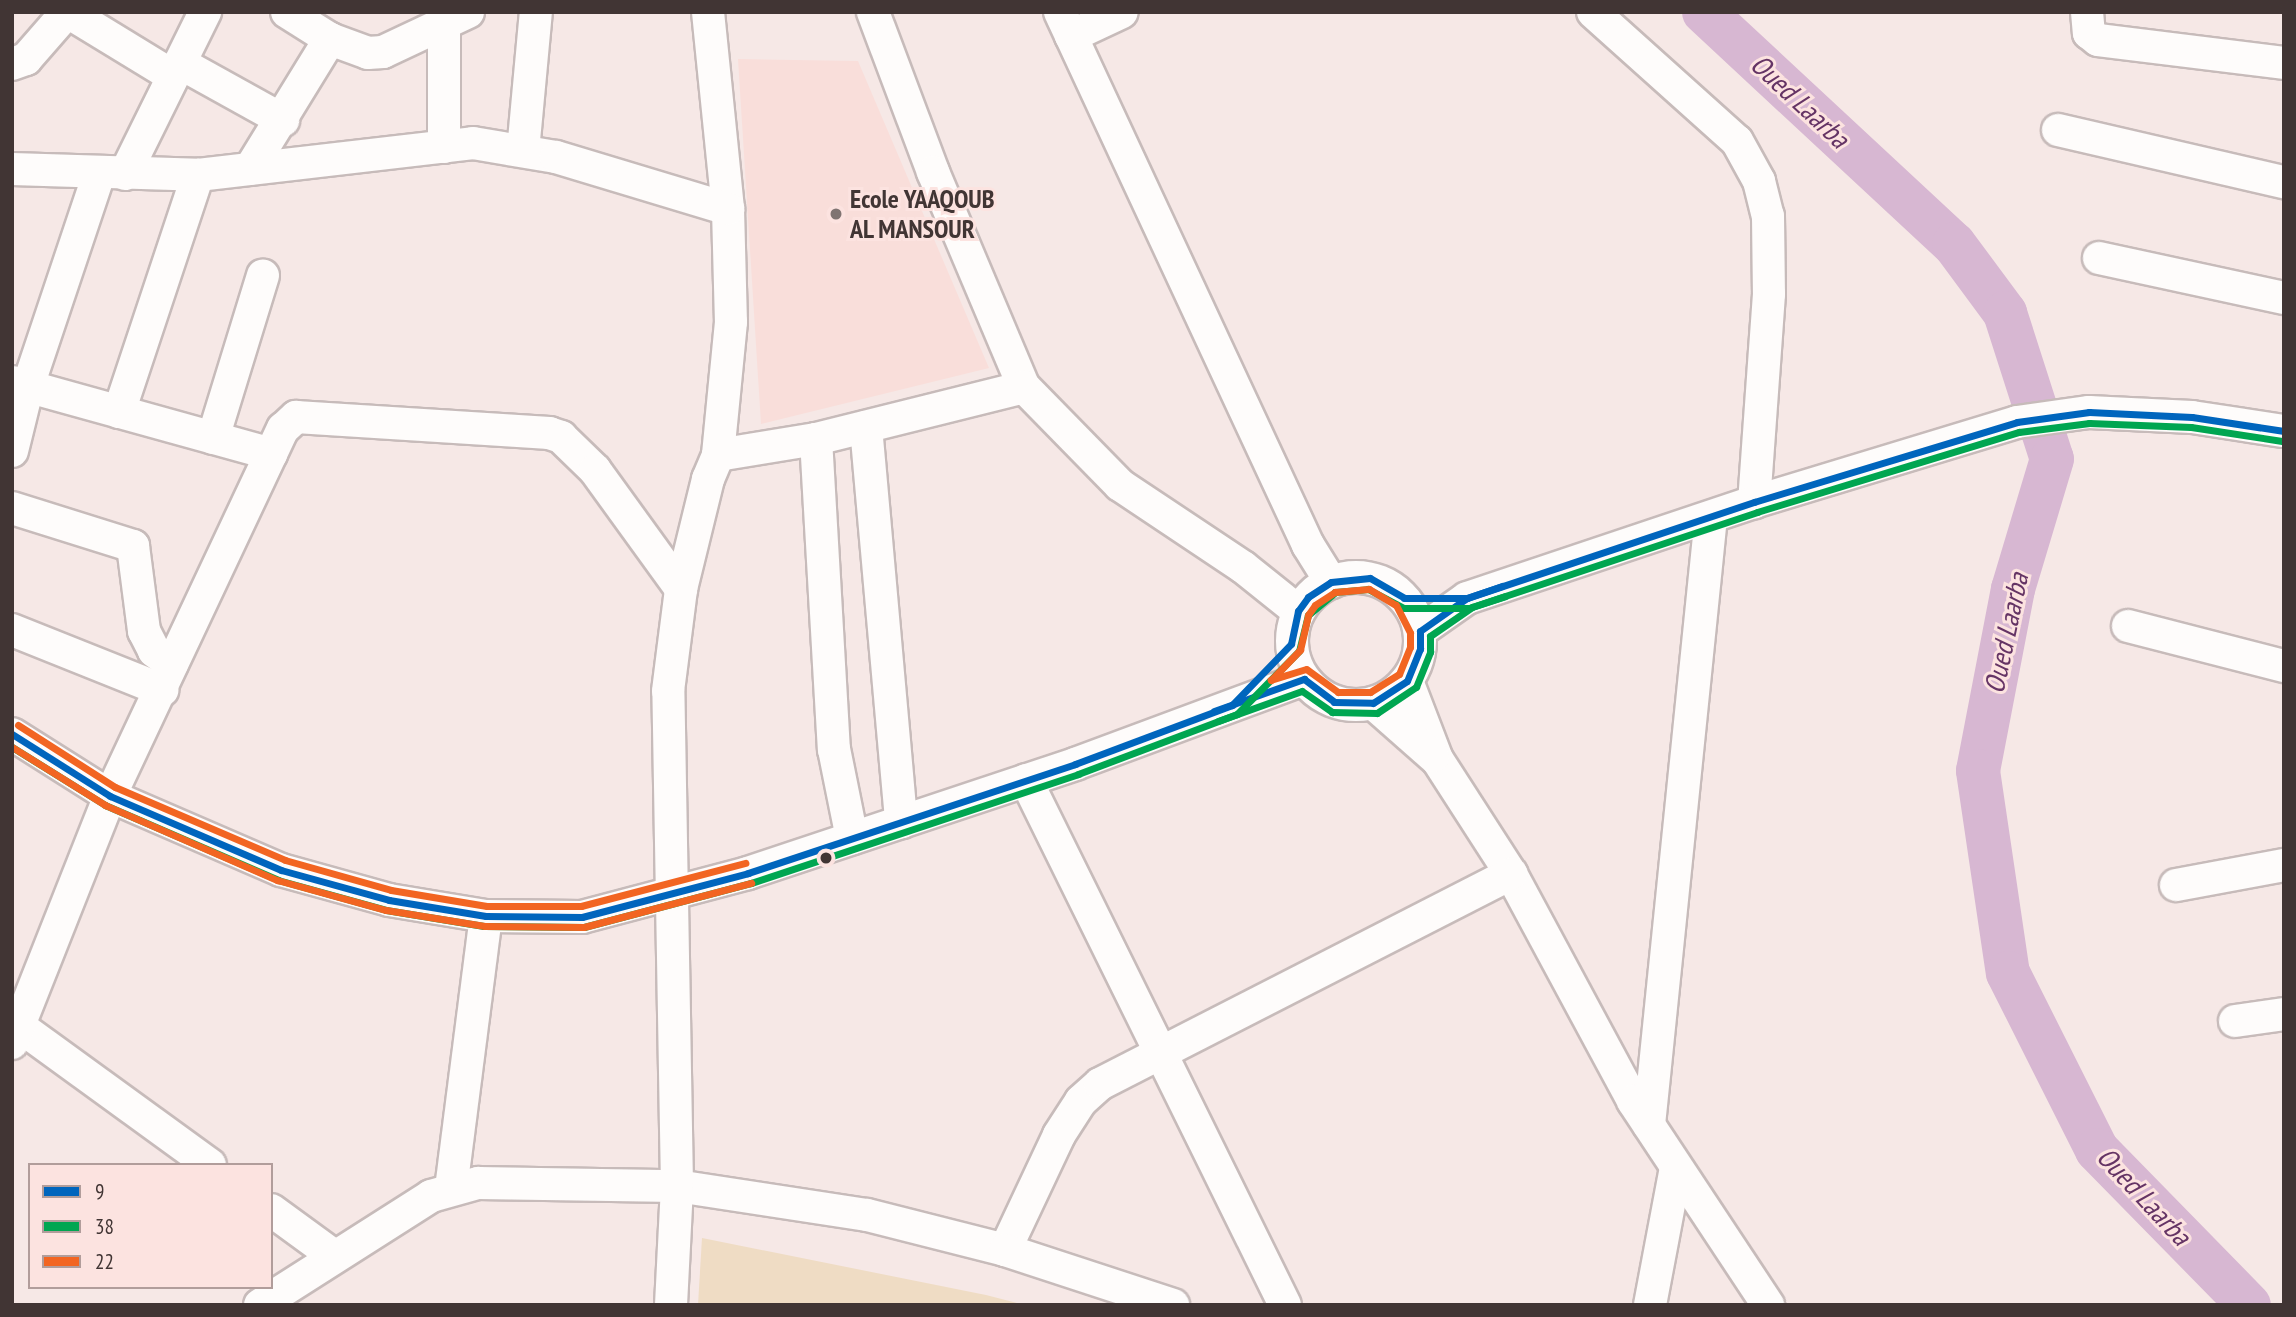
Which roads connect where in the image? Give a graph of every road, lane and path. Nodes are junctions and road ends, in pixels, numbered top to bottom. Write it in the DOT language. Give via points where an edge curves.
graph roads {
  1 [pos="67,12"];
  2 [pos="205,12"];
  3 [pos="287,12"];
  4 [pos="536,12"];
  5 [pos="708,12"];
  6 [pos="873,12"];
  7 [pos="1122,12"];
  8 [pos="1593,12"];
  9 [pos="2087,12"];
  10 [pos="459,16"];
  11 [pos="1065,24"];
  12 [pos="330,40"];
  13 [pos="2284,63"];
  14 [pos="12,64"];
  15 [pos="176,69"];
  16 [pos="283,120"];
  17 [pos="2058,130"];
  18 [pos="444,147"];
  19 [pos="523,151"];
  20 [pos="12,169"];
  21 [pos="250,169"];
  22 [pos="112,174"];
  23 [pos="198,175"];
  24 [pos="2284,182"];
  25 [pos="727,209"];
  26 [pos="2099,258"];
  27 [pos="263,275"];
  28 [pos="2284,298"];
  29 [pos="20,384"];
  30 [pos="1024,387"];
  31 [pos="118,412"];
  32 [pos="866,427"];
  33 [pos="2284,431"];
  34 [pos="213,438"];
  35 [pos="816,439"];
  36 [pos="12,451"];
  37 [pos="271,454"];
  38 [pos="718,455"];
  39 [pos="1754,502"];
  40 [pos="12,508"];
  41 [pos="1710,517"];
  42 [pos="1243,567"];
  43 [pos="1326,584"];
  44 [pos="681,589"];
  45 [pos="1404,598"];
  46 [pos="1467,598"];
  47 [pos="1298,611"];
  48 [pos="2128,626"];
  49 [pos="12,630"];
  50 [pos="1420,631"];
  51 [pos="1291,644"];
  52 [pos="2284,666"];
  53 [pos="167,678"];
  54 [pos="1304,679"];
  55 [pos="1407,681"];
  56 [pos="1373,703"];
  57 [pos="1232,705"];
  58 [pos="12,734"];
  59 [pos="1437,759"];
  60 [pos="1026,780"];
  61 [pos="110,796"];
  62 [pos="901,822"];
  63 [pos="852,838"];
  64 [pos="2284,865"];
  65 [pos="1511,874"];
  66 [pos="2176,885"];
  67 [pos="673,895"];
  68 [pos="486,916"];
  69 [pos="2284,1014"];
  70 [pos="2235,1021"];
  71 [pos="16,1034"];
  72 [pos="1162,1054"];
  73 [pos="1649,1125"];
  74 [pos="206,1163"];
  75 [pos="1676,1168"];
  76 [pos="677,1186"];
  77 [pos="451,1189"];
  78 [pos="273,1211"];
  79 [pos="1005,1250"];
  80 [pos="334,1256"];
  81 [pos="260,1305"];
  82 [pos="671,1305"];
  83 [pos="1173,1305"];
  84 [pos="1284,1305"];
  85 [pos="1650,1305"];
  86 [pos="1768,1305"];
  1 -- 14 [label="street" via="26,59"];
  1 -- 15 [label="street"];
  2 -- 15 [label="street"];
  3 -- 12 [label="street"];
  4 -- 19 [label="street"];
  5 -- 25 [label="street"];
  6 -- 30 [label="street" via="933,172"];
  7 -- 11 [label="street"];
  8 -- 39 [label="street" via="1737,141 1759,181 1768,216 1769,294"];
  9 -- 13 [label="street" via="2089,33 2098,40"];
  10 -- 12 [label="street" via="383,52 360,51"];
  10 -- 18 [label="street"];
  11 -- 43 [label="street"];
  12 -- 16 [label="street"];
  15 -- 16 [label="street"];
  15 -- 22 [label="street"];
  16 -- 21 [label="street"];
  17 -- 24 [label="street"];
  18 -- 19 [label="street" via="473,144"];
  18 -- 21 [label="street"];
  19 -- 25 [label="street" via="633,177"];
  20 -- 22 [label="street"];
  21 -- 23 [label="street"];
  22 -- 23 [label="street"];
  22 -- 29 [label="street"];
  23 -- 31 [label="street"];
  25 -- 38 [label="street" via="731,322"];
  26 -- 28 [label="street"];
  27 -- 34 [label="street"];
  29 -- 31 [label="street"];
  29 -- 36 [label="street"];
  30 -- 32 [label="street"];
  30 -- 42 [label="street" via="1119,485"];
  31 -- 34 [label="street"];
  32 -- 35 [label="street"];
  32 -- 62 [label="street"];
  33 -- 39 [label="street" via="2192,417 2090,412 2017,422"];
  34 -- 37 [label="street"];
  35 -- 38 [label="street"];
  35 -- 63 [label="street" via="834,749"];
  37 -- 44 [label="street" via="289,422 306,415 549,433 577,448"];
  37 -- 53 [label="street"];
  38 -- 44 [label="street"];
  39 -- 41 [label="street"];
  40 -- 53 [label="street" via="133,546 144,631"];
  41 -- 46 [label="street"];
  41 -- 73 [label="street"];
  42 -- 43 [label="street" via="1296,584"];
  42 -- 47 [label="street"];
  43 -- 45 [label="street" via="1370,578"];
  43 -- 47 [label="street"];
  44 -- 67 [label="street" via="668,691"];
  45 -- 46 [label="street"];
  45 -- 50 [label="street"];
  46 -- 50 [label="street"];
  47 -- 51 [label="street"];
  48 -- 52 [label="street"];
  49 -- 53 [label="street"];
  50 -- 55 [label="street" via="1420,649"];
  51 -- 54 [label="street"];
  51 -- 57 [label="street"];
  53 -- 61 [label="street"];
  54 -- 56 [label="street" via="1334,702"];
  54 -- 57 [label="street"];
  55 -- 56 [label="street"];
  55 -- 59 [label="street"];
  56 -- 59 [label="street"];
  57 -- 60 [label="street"];
  58 -- 61 [label="street"];
  59 -- 65 [label="street"];
  60 -- 62 [label="street"];
  60 -- 72 [label="street"];
  61 -- 68 [label="street" via="282,870 389,900"];
  61 -- 71 [label="street"];
  62 -- 63 [label="street"];
  63 -- 67 [label="street"];
  64 -- 66 [label="street"];
  65 -- 72 [label="street"];
  65 -- 73 [label="street"];
  67 -- 68 [label="street" via="582,917"];
  67 -- 76 [label="street"];
  68 -- 77 [label="street"];
  69 -- 70 [label="street"];
  71 -- 74 [label="street"];
  72 -- 79 [label="street" via="1100,1084 1081,1101 1059,1135"];
  72 -- 84 [label="street"];
  73 -- 75 [label="street"];
  75 -- 85 [label="street"];
  75 -- 86 [label="street"];
  76 -- 77 [label="street" via="478,1183"];
  76 -- 79 [label="street" via="867,1215"];
  76 -- 82 [label="street"];
  77 -- 80 [label="street"];
  78 -- 80 [label="street"];
  79 -- 83 [label="street"];
  80 -- 81 [label="street"];
}
